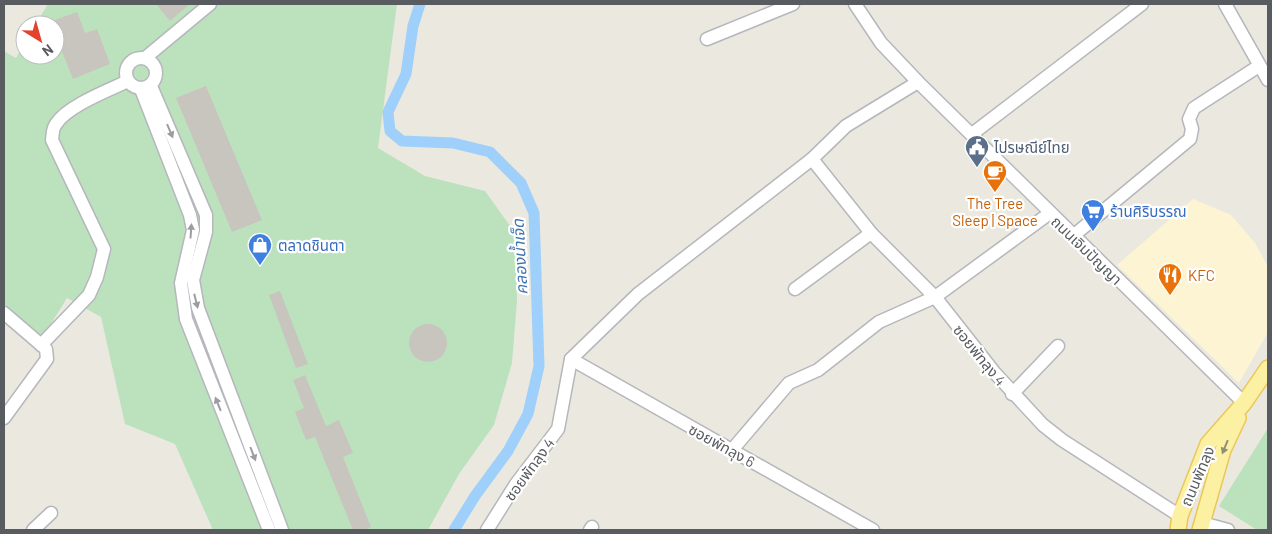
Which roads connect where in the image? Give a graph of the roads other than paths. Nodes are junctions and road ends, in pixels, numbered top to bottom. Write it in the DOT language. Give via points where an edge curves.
graph roads {
  1 [pos="210,4"];
  2 [pos="793,4"];
  3 [pos="855,4"];
  4 [pos="1142,4"];
  5 [pos="1225,4"];
  6 [pos="707,39"];
  7 [pos="145,58"];
  8 [pos="1259,66"];
  9 [pos="1268,80"];
  10 [pos="128,81"];
  11 [pos="918,82"];
  12 [pos="146,87"];
  13 [pos="972,134"];
  14 [pos="812,159"];
  15 [pos="1050,213"];
  16 [pos="871,233"];
  17 [pos="1073,236"];
  18 [pos="190,269"];
  19 [pos="795,289"];
  20 [pos="935,296"];
  21 [pos="5,318"];
  22 [pos="41,345"];
  23 [pos="1058,346"];
  24 [pos="571,359"];
  25 [pos="1268,368"];
  26 [pos="223,376"];
  27 [pos="210,384"];
  28 [pos="1012,394"];
  29 [pos="1244,403"];
  30 [pos="4,418"];
  31 [pos="732,450"];
  32 [pos="51,512"];
  33 [pos="1179,523"];
  34 [pos="1201,526"];
  35 [pos="33,530"];
  36 [pos="269,530"];
  37 [pos="282,530"];
  38 [pos="487,530"];
  39 [pos="872,530"];
  40 [pos="1228,530"];
  1 -- 7 [label="street"];
  2 -- 6 [label="street"];
  3 -- 11 [label="street, ถนนเจิมปัญญา" via="881,43"];
  4 -- 13 [label="street"];
  5 -- 8 [label="street"];
  7 -- 10 [label="street" via="130,62 126,71"];
  7 -- 12 [label="street" via="154,64 157,73"];
  8 -- 9 [label="street"];
  8 -- 17 [label="street" via="1194,108 1189,119 1190,138"];
  10 -- 12 [label="street" via="133,87"];
  10 -- 22 [label="street" via="75,108 57,122 53,130 52,140 104,249 89,295"];
  11 -- 13 [label="street, ถนนเจิมปัญญา"];
  11 -- 14 [label="street" via="846,126"];
  12 -- 18 [label="street" via="206,215 206,232"];
  13 -- 15 [label="street, ถนนเจิมปัญญา"];
  14 -- 16 [label="street, ซอยพัทลุง 4"];
  14 -- 24 [label="street" via="638,294"];
  15 -- 17 [label="street, ถนนเจิมปัญญา"];
  15 -- 20 [label="street"];
  16 -- 19 [label="street"];
  16 -- 20 [label="street, ซอยพัทลุง 4"];
  17 -- 29 [label="street, ถนนเจิมปัญญา"];
  18 -- 26 [label="street, one-way" via="198,308"];
  18 -- 27 [label="street" via="181,283 184,312"];
  20 -- 28 [label="street, ซอยพัทลุง 4"];
  20 -- 31 [label="street" via="878,322 818,370 789,383"];
  21 -- 22 [label="street"];
  22 -- 30 [label="street" via="46,349 47,359"];
  23 -- 28 [label="street"];
  24 -- 31 [label="street, ซอยพัทลุง 6"];
  24 -- 38 [label="street, ซอยพัทลุง 4" via="558,430 516,484"];
  25 -- 29 [label="main road, ถนนพัทลุง"];
  26 -- 27 [label="street"];
  26 -- 37 [label="street, one-way"];
  36 -- 27 [label="street, one-way"];
  28 -- 33 [label="street, ซอยพัทลุง 4" via="1062,440"];
  29 -- 33 [label="main road, ถนนพัทลุง" via="1208,444"];
  29 -- 34 [label="main road, ถนนพัทลุง, one-way" via="1223,450"];
  31 -- 39 [label="street, ซอยพัทลุง 6"];
  32 -- 35 [label="street"];
  34 -- 40 [label="street"];
}
